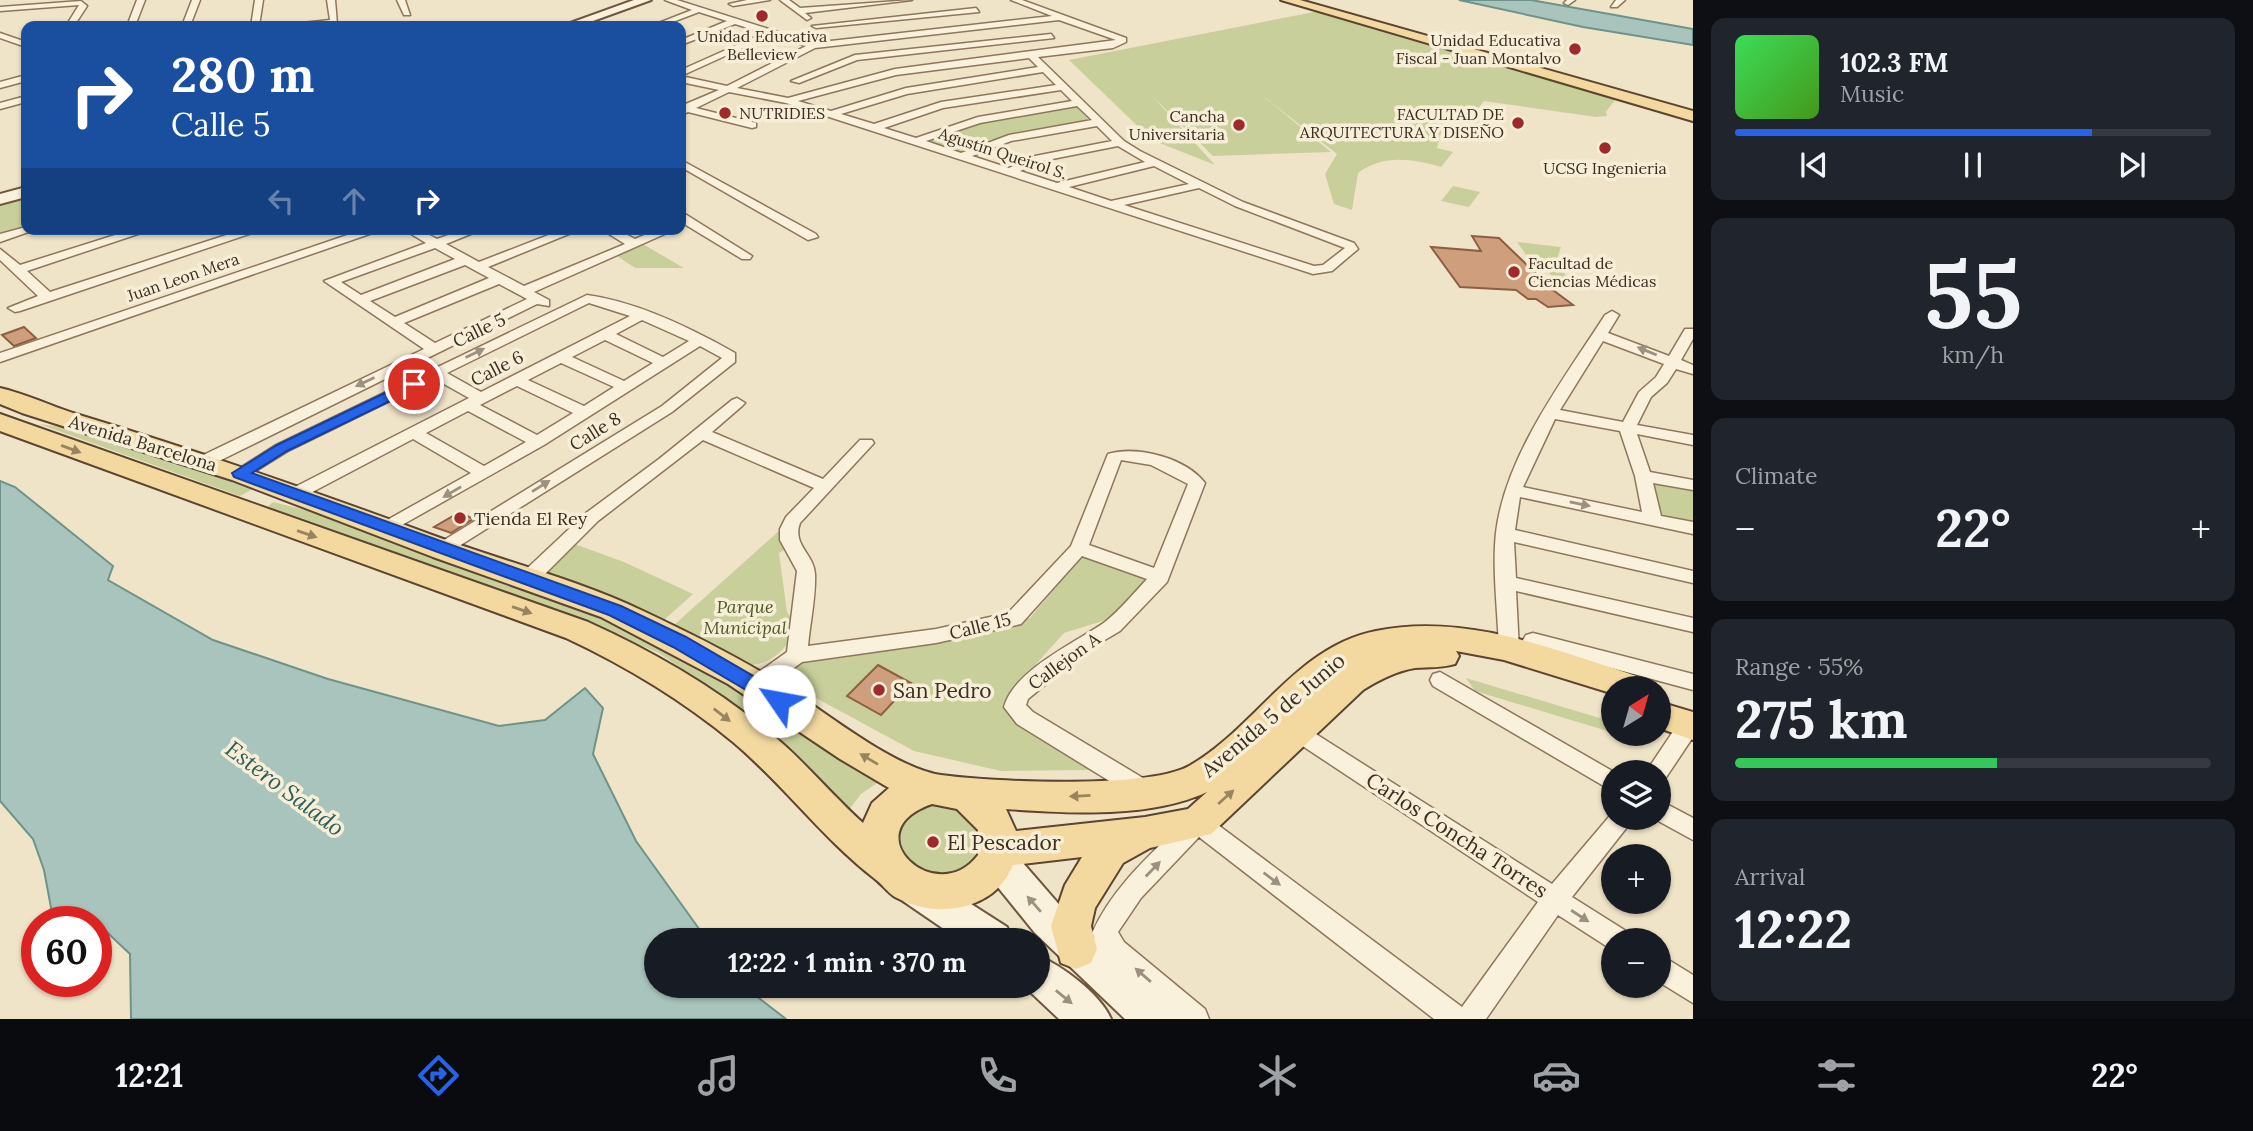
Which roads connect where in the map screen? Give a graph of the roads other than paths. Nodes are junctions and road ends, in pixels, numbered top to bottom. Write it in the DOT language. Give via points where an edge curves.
graph roads {
  1 [pos="141,0"];
  2 [pos="196,0"];
  3 [pos="259,0"];
  4 [pos="331,0"];
  5 [pos="401,0"];
  6 [pos="623,0"];
  7 [pos="645,0"];
  8 [pos="669,0"];
  9 [pos="766,0"];
  10 [pos="784,0"];
  11 [pos="908,0"];
  12 [pos="950,0"];
  13 [pos="1015,0"];
  14 [pos="1295,1"];
  15 [pos="733,4"];
  16 [pos="0,9"];
  17 [pos="67,9"];
  18 [pos="698,10"];
  19 [pos="976,10"];
  20 [pos="798,11"];
  21 [pos="407,13"];
  22 [pos="0,15"];
  23 [pos="1064,18"];
  24 [pos="73,21"];
  25 [pos="133,21"];
  26 [pos="188,21"];
  27 [pos="256,21"];
  28 [pos="334,21"];
  29 [pos="570,21"];
  30 [pos="573,21"];
  31 [pos="669,21"];
  32 [pos="732,22"];
  33 [pos="1012,23"];
  34 [pos="817,26"];
  35 [pos="771,33"];
  36 [pos="0,35"];
  37 [pos="905,36"];
  38 [pos="1051,36"];
  39 [pos="686,41"];
  40 [pos="837,42"];
  41 [pos="21,43"];
  42 [pos="813,46"];
  43 [pos="927,50"];
  44 [pos="1030,54"];
  45 [pos="946,64"];
  46 [pos="1044,69"];
  47 [pos="686,71"];
  48 [pos="21,79"];
  49 [pos="686,80"];
  50 [pos="796,81"];
  51 [pos="0,85"];
  52 [pos="1062,87"];
  53 [pos="727,88"];
  54 [pos="21,100"];
  55 [pos="788,101"];
  56 [pos="1078,103"];
  57 [pos="0,106"];
  58 [pos="686,108"];
  59 [pos="1693,108"];
  60 [pos="686,110"];
  61 [pos="831,114"];
  62 [pos="1693,116"];
  63 [pos="1100,122"];
  64 [pos="752,125"];
  65 [pos="873,128"];
  66 [pos="915,142"];
  67 [pos="1120,142"];
  68 [pos="962,156"];
  69 [pos="1156,162"];
  70 [pos="686,166"];
  71 [pos="1010,172"];
  72 [pos="21,182"];
  73 [pos="1199,185"];
  74 [pos="0,187"];
  75 [pos="1056,187"];
  76 [pos="21,193"];
  77 [pos="0,199"];
  78 [pos="1112,204"];
  79 [pos="686,222"];
  80 [pos="21,232"];
  81 [pos="128,235"];
  82 [pos="240,235"];
  83 [pos="360,235"];
  84 [pos="420,235"];
  85 [pos="461,235"];
  86 [pos="560,235"];
  87 [pos="618,235"];
  88 [pos="656,235"];
  89 [pos="812,237"];
  90 [pos="0,238"];
  91 [pos="436,244"];
  92 [pos="634,244"];
  93 [pos="0,253"];
  94 [pos="746,256"];
  95 [pos="465,260"];
  96 [pos="478,267"];
  97 [pos="18,270"];
  98 [pos="499,279"];
  99 [pos="522,292"];
  100 [pos="47,298"];
  101 [pos="537,299"];
  102 [pos="359,300"];
  103 [pos="15,308"];
  104 [pos="561,311"];
  105 [pos="642,315"];
  106 [pos="1612,315"];
  107 [pos="394,322"];
  108 [pos="1690,332"];
  109 [pos="605,334"];
  110 [pos="1600,335"];
  111 [pos="698,341"];
  112 [pos="434,349"];
  113 [pos="561,357"];
  114 [pos="0,358"];
  115 [pos="1672,361"];
  116 [pos="663,362"];
  117 [pos="1693,370"];
  118 [pos="436,373"];
  119 [pos="517,380"];
  120 [pos="625,387"];
  121 [pos="0,395"];
  122 [pos="474,401"];
  123 [pos="737,403"];
  124 [pos="583,412"];
  125 [pos="1550,413"];
  126 [pos="0,422"];
  127 [pos="1627,429"];
  128 [pos="260,432"];
  129 [pos="414,433"];
  130 [pos="701,433"];
  131 [pos="1693,440"];
  132 [pos="538,442"];
  133 [pos="866,443"];
  134 [pos="282,448"];
  135 [pos="203,462"];
  136 [pos="484,473"];
  137 [pos="1643,476"];
  138 [pos="250,477"];
  139 [pos="1197,483"];
  140 [pos="1693,485"];
  141 [pos="825,486"];
  142 [pos="1513,490"];
  143 [pos="305,498"];
  144 [pos="210,500"];
  145 [pos="258,517"];
  146 [pos="1653,520"];
  147 [pos="386,528"];
  148 [pos="1693,528"];
  149 [pos="1505,534"];
  150 [pos="1079,548"];
  151 [pos="442,550"];
  152 [pos="1160,577"];
  153 [pos="1693,577"];
  154 [pos="527,580"];
  155 [pos="1507,582"];
  156 [pos="1693,625"];
  157 [pos="1521,645"];
  158 [pos="796,655"];
  159 [pos="1602,676"];
  160 [pos="1440,680"];
  161 [pos="1693,682"];
  162 [pos="757,685"];
  163 [pos="1601,697"];
  164 [pos="1671,706"];
  165 [pos="1684,718"];
  166 [pos="1297,731"];
  167 [pos="1663,760"];
  168 [pos="1601,775"];
  169 [pos="940,789"];
  170 [pos="1148,793"];
  171 [pos="1671,817"];
  172 [pos="1198,823"];
  173 [pos="1612,830"];
  174 [pos="1693,830"];
  175 [pos="1144,833"];
  176 [pos="998,854"];
  177 [pos="897,875"];
  178 [pos="1555,899"];
  179 [pos="975,928"];
  180 [pos="1601,929"];
  181 [pos="1076,949"];
  182 [pos="1671,975"];
  183 [pos="1050,985"];
  184 [pos="1693,990"];
  185 [pos="1090,1019"];
  186 [pos="1154,1019"];
  187 [pos="1195,1019"];
  188 [pos="1456,1019"];
  189 [pos="1470,1019"];
  1 -- 25 [label="street"];
  2 -- 26 [label="street"];
  3 -- 27 [label="street"];
  4 -- 28 [label="street"];
  5 -- 21 [label="street"];
  6 -- 29 [label="main road"];
  7 -- 30 [label="main road"];
  8 -- 18 [label="street"];
  9 -- 15 [label="street"];
  10 -- 20 [label="street"];
  11 -- 20 [label="street"];
  12 -- 19 [label="street"];
  13 -- 23 [label="street"];
  14 -- 59 [label="main road"];
  14 -- 62 [label="main road"];
  16 -- 24 [label="street" via="79,3 83,6"];
  17 -- 22 [label="street"];
  18 -- 31 [label="street"];
  18 -- 32 [label="street"];
  19 -- 33 [label="street"];
  19 -- 34 [label="street"];
  20 -- 34 [label="street"];
  23 -- 33 [label="street"];
  23 -- 44 [label="street" via="1123,40"];
  32 -- 35 [label="street"];
  32 -- 39 [label="street"];
  33 -- 37 [label="street"];
  34 -- 40 [label="street"];
  35 -- 42 [label="street"];
  35 -- 47 [label="street"];
  36 -- 41 [label="street"];
  37 -- 40 [label="street"];
  37 -- 43 [label="street"];
  38 -- 43 [label="street"];
  40 -- 42 [label="street"];
  42 -- 53 [label="street"];
  43 -- 45 [label="street"];
  43 -- 50 [label="street" via="841,62"];
  44 -- 45 [label="street"];
  44 -- 46 [label="street"];
  45 -- 55 [label="street" via="865,79"];
  46 -- 52 [label="street"];
  46 -- 61 [label="street" via="906,91"];
  48 -- 51 [label="street"];
  49 -- 53 [label="street, Agustín Queirol S."];
  52 -- 56 [label="street"];
  52 -- 65 [label="street" via="941,105"];
  53 -- 55 [label="street, Agustín Queirol S."];
  53 -- 58 [label="street"];
  54 -- 57 [label="street"];
  55 -- 61 [label="street, Agustín Queirol S."];
  56 -- 63 [label="street"];
  56 -- 66 [label="street" via="978,120"];
  60 -- 64 [label="street"];
  61 -- 65 [label="street, Agustín Queirol S."];
  63 -- 67 [label="street"];
  63 -- 68 [label="street" via="1009,138"];
  65 -- 66 [label="street, Agustín Queirol S."];
  66 -- 68 [label="street, Agustín Queirol S."];
  67 -- 69 [label="street"];
  67 -- 71 [label="street" via="1039,158"];
  68 -- 71 [label="street, Agustín Queirol S."];
  69 -- 73 [label="street"];
  69 -- 75 [label="street"];
  70 -- 89 [label="street"];
  71 -- 75 [label="street, Agustín Queirol S."];
  72 -- 74 [label="main road"];
  73 -- 78 [label="street"];
  73 -- 78 [label="street, Agustín Queirol S." via="1352,249 1327,268 1313,270"];
  75 -- 78 [label="street, Agustín Queirol S."];
  76 -- 77 [label="main road"];
  79 -- 94 [label="street"];
  80 -- 90 [label="street"];
  81 -- 97 [label="street"];
  82 -- 100 [label="street"];
  83 -- 114 [label="street, Juan Leon Mera"];
  84 -- 91 [label="street"];
  85 -- 91 [label="street"];
  86 -- 96 [label="street"];
  87 -- 92 [label="street"];
  88 -- 92 [label="street"];
  91 -- 95 [label="street"];
  91 -- 102 [label="street" via="331,281"];
  92 -- 99 [label="street"];
  93 -- 97 [label="street"];
  95 -- 96 [label="street"];
  95 -- 102 [label="street"];
  96 -- 98 [label="street"];
  97 -- 100 [label="street"];
  98 -- 99 [label="street"];
  98 -- 107 [label="street"];
  99 -- 101 [label="street"];
  100 -- 103 [label="street"];
  101 -- 104 [label="street"];
  101 -- 112 [label="street"];
  102 -- 107 [label="street"];
  104 -- 105 [label="street, Calle 5" via="587,299"];
  118 -- 104 [label="street, Calle 5, one-way"];
  105 -- 109 [label="street, Calle 6"];
  105 -- 111 [label="street"];
  106 -- 110 [label="street"];
  107 -- 112 [label="street"];
  108 -- 115 [label="street"];
  109 -- 113 [label="street, Calle 6"];
  109 -- 116 [label="street"];
  115 -- 110 [label="street, one-way"];
  110 -- 125 [label="street"];
  111 -- 116 [label="street"];
  151 -- 111 [label="street, Calle 8, one-way" via="667,409 728,362 730,356"];
  112 -- 128 [label="street, one-way"];
  113 -- 119 [label="street, Calle 6"];
  113 -- 120 [label="street"];
  115 -- 117 [label="street"];
  115 -- 127 [label="street" via="1662,380 1644,395"];
  116 -- 120 [label="street"];
  118 -- 122 [label="street"];
  118 -- 134 [label="street, Calle 5"];
  119 -- 122 [label="street, Calle 6"];
  119 -- 124 [label="street"];
  120 -- 124 [label="street"];
  121 -- 135 [label="main road, Avenida Barcelona"];
  122 -- 129 [label="street, Calle 6"];
  122 -- 132 [label="street"];
  123 -- 130 [label="street"];
  124 -- 132 [label="street"];
  125 -- 127 [label="street"];
  125 -- 142 [label="street"];
  126 -- 144 [label="main road, Avenida Barcelona, one-way"];
  127 -- 131 [label="street"];
  127 -- 137 [label="street"];
  128 -- 134 [label="street" via="254,439 257,446"];
  128 -- 135 [label="street"];
  129 -- 136 [label="street"];
  129 -- 143 [label="street, Calle 6"];
  130 -- 141 [label="street"];
  130 -- 154 [label="street" via="592,517"];
  132 -- 136 [label="street"];
  133 -- 141 [label="street"];
  134 -- 138 [label="street, Calle 5"];
  135 -- 138 [label="main road, Avenida Barcelona"];
  136 -- 147 [label="street, one-way"];
  137 -- 140 [label="street"];
  137 -- 146 [label="street"];
  138 -- 143 [label="main road, Avenida Barcelona"];
  138 -- 144 [label="main road" via="260,492 248,500"];
  139 -- 150 [label="street, Calle 15" via="1179,469 1120,453 1114,457"];
  139 -- 152 [label="street, Callejon A"];
  141 -- 158 [label="street" via="789,529 789,540 806,571"];
  142 -- 146 [label="street, one-way"];
  142 -- 149 [label="street"];
  143 -- 145 [label="main road" via="275,495 255,504"];
  143 -- 147 [label="main road, Avenida Barcelona"];
  144 -- 145 [label="main road, Avenida Barcelona"];
  145 -- 177 [label="main road, Avenida Barcelona, one-way" via="577,630 660,671 771,755 840,826"];
  146 -- 148 [label="street"];
  147 -- 151 [label="main road, Avenida Barcelona"];
  149 -- 153 [label="street"];
  149 -- 155 [label="street"];
  150 -- 152 [label="street"];
  150 -- 158 [label="street, Calle 15" via="1014,619 936,636"];
  151 -- 154 [label="main road, Avenida Barcelona"];
  152 -- 170 [label="street, Callejon A" via="1113,626 1079,646 1018,695 1015,707"];
  154 -- 162 [label="main road, Avenida Barcelona" via="615,610"];
  155 -- 156 [label="street"];
  155 -- 157 [label="street"];
  157 -- 159 [label="main road, Avenida 5 de Junio"];
  157 -- 161 [label="street"];
  157 -- 170 [label="main road, Avenida 5 de Junio" via="1429,637 1400,638 1350,650 1224,762 1199,779"];
  158 -- 162 [label="street"];
  160 -- 168 [label="street"];
  169 -- 162 [label="main road, Avenida Barcelona, one-way" via="889,771"];
  163 -- 166 [label="main road, Avenida 5 de Junio" via="1511,670 1451,657 1414,655 1366,671"];
  164 -- 165 [label="main road"];
  165 -- 167 [label="street"];
  172 -- 166 [label="main road, Avenida 5 de Junio, one-way"];
  166 -- 178 [label="street, Carlos Concha Torres"];
  170 -- 169 [label="main road, Avenida 5 de Junio, one-way" via="1025,797"];
  169 -- 176 [label="main road" via="973,801 992,819"];
  169 -- 177 [label="main road" via="914,792 887,810 878,839 881,855"];
  171 -- 174 [label="street"];
  172 -- 175 [label="main road"];
  187 -- 172 [label="street, one-way" via="1115,951 1105,933 1110,917"];
  172 -- 188 [label="street, one-way"];
  173 -- 178 [label="street"];
  175 -- 176 [label="main road"];
  175 -- 181 [label="main road" via="1109,851 1085,884 1071,926"];
  176 -- 177 [label="main road" via="989,873 959,891 920,889"];
  181 -- 176 [label="main road, one-way"];
  177 -- 179 [label="main road, Avenida Barcelona"];
  178 -- 180 [label="street, Carlos Concha Torres, one-way"];
  178 -- 189 [label="street"];
  181 -- 186 [label="main road"];
  182 -- 184 [label="street"];
  183 -- 185 [label="main road, one-way"];
}
